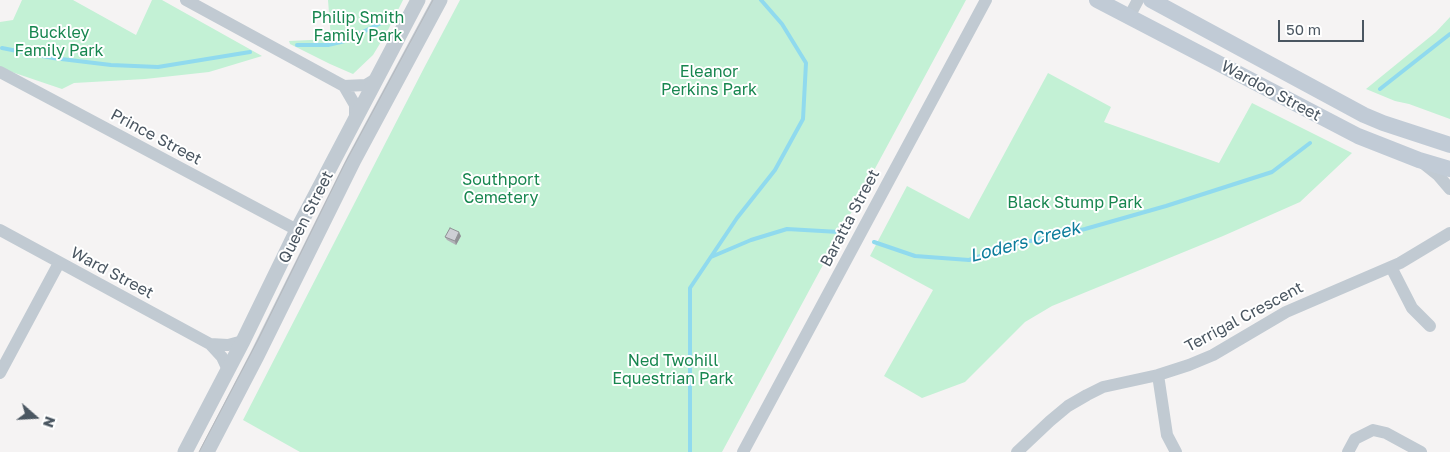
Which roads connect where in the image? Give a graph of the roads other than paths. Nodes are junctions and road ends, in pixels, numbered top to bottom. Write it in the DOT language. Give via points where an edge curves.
graph roads {
  1 [pos="186,0"];
  2 [pos="418,0"];
  3 [pos="440,0"];
  4 [pos="986,0"];
  5 [pos="1097,0"];
  6 [pos="1138,0"];
  7 [pos="1151,0"];
  8 [pos="1129,17"];
  9 [pos="0,72"];
  10 [pos="376,79"];
  11 [pos="344,86"];
  12 [pos="355,118"];
  13 [pos="1450,146"];
  14 [pos="1419,160"];
  15 [pos="1450,170"];
  16 [pos="1450,189"];
  17 [pos="1450,228"];
  18 [pos="0,230"];
  19 [pos="297,230"];
  20 [pos="1450,233"];
  21 [pos="1438,240"];
  22 [pos="59,263"];
  23 [pos="1391,267"];
  24 [pos="1430,326"];
  25 [pos="243,341"];
  26 [pos="210,344"];
  27 [pos="228,370"];
  28 [pos="0,373"];
  29 [pos="1158,375"];
  30 [pos="185,452"];
  31 [pos="207,452"];
  32 [pos="743,452"];
  33 [pos="1017,452"];
  34 [pos="1176,452"];
  35 [pos="1348,452"];
  36 [pos="1421,452"];
  1 -- 11 [label="street"];
  2 -- 10 [label="street, Queen Street"];
  3 -- 31 [label="street, Queen Street" via="350,168"];
  4 -- 32 [label="street, Baratta Street"];
  5 -- 8 [label="main road, Wardoo Street"];
  6 -- 8 [label="street"];
  7 -- 13 [label="main road, Wardoo Street" via="1344,105 1382,123"];
  8 -- 14 [label="main road, Wardoo Street" via="1342,128"];
  9 -- 19 [label="street, Prince Street"];
  10 -- 11 [label="street" via="368,85"];
  10 -- 12 [label="street, Queen Street"];
  11 -- 12 [label="street" via="355,105"];
  12 -- 19 [label="street, Queen Street"];
  14 -- 15 [label="main road, Wardoo Street"];
  14 -- 16 [label="street"];
  17 -- 21 [label="street, Terrigal Crescent"];
  18 -- 22 [label="street, Ward Street"];
  19 -- 25 [label="street, Queen Street"];
  20 -- 21 [label="street, Terrigal Crescent"];
  21 -- 23 [label="street, Terrigal Crescent"];
  22 -- 26 [label="street, Ward Street"];
  22 -- 28 [label="street"];
  23 -- 24 [label="street" via="1412,308"];
  23 -- 29 [label="street, Terrigal Crescent" via="1286,312 1213,354"];
  25 -- 26 [label="street" via="228,345"];
  25 -- 27 [label="street, Queen Street"];
  26 -- 27 [label="street, Ward Street"];
  27 -- 30 [label="street, Queen Street"];
  29 -- 33 [label="street, Terrigal Crescent" via="1087,395 1068,406"];
  29 -- 34 [label="street" via="1167,435"];
  35 -- 36 [label="street" via="1355,439 1373,430 1386,433"];
}
